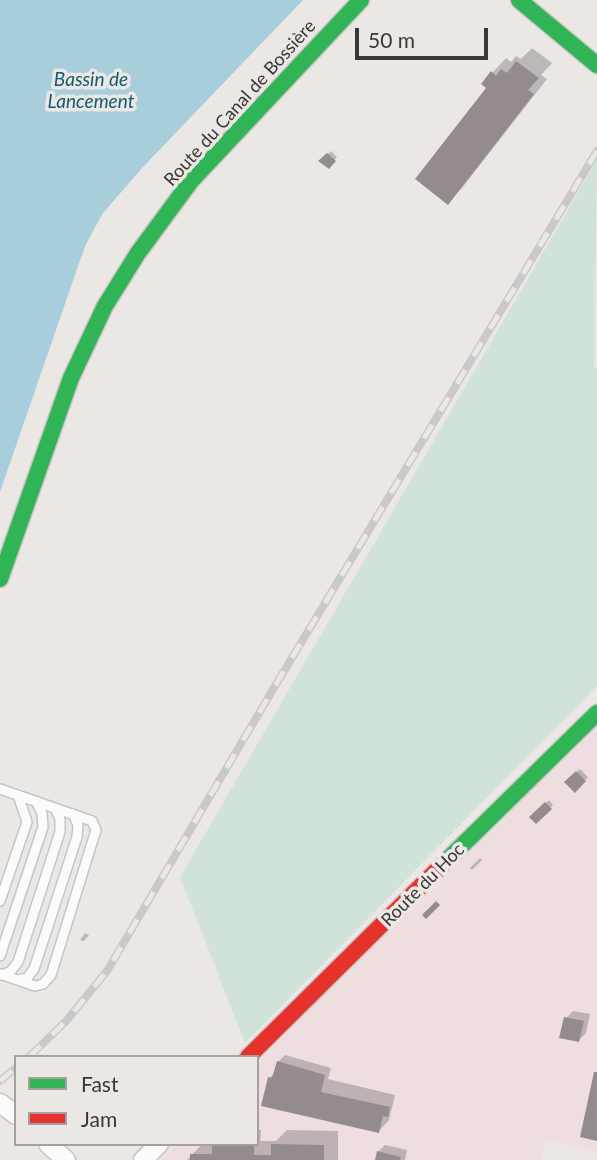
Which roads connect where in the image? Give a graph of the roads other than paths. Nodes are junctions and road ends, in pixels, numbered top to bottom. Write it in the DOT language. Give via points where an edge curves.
graph roads {
  1 [pos="361,0"];
  2 [pos="519,0"];
  3 [pos="597,65"];
  4 [pos="0,579"];
  5 [pos="597,713"];
  6 [pos="0,789"];
  7 [pos="18,795"];
  8 [pos="36,801"];
  9 [pos="55,808"];
  10 [pos="73,814"];
  11 [pos="0,901"];
  12 [pos="0,956"];
  13 [pos="1,974"];
  14 [pos="18,980"];
  15 [pos="250,1055"];
  16 [pos="50,1146"];
  17 [pos="157,1146"];
  18 [pos="66,1160"];
  19 [pos="143,1160"];
  1 -- 4 [label="street, Route du Canal de Bossière" via="191,181 138,253 105,306 71,378"];
  2 -- 3 [label="street"];
  5 -- 15 [label="street, Route du Hoc"];
  6 -- 7 [label="lane"];
  7 -- 8 [label="lane"];
  7 -- 11 [label="lane" via="27,822"];
  8 -- 9 [label="lane"];
  8 -- 12 [label="lane" via="43,827"];
  9 -- 10 [label="lane"];
  9 -- 13 [label="lane" via="60,832 18,962 10,972"];
  10 -- 14 [label="lane" via="77,837 39,956 27,978"];
  10 -- 14 [label="lane" via="92,821 96,830 51,975 35,986"];
  13 -- 14 [label="lane"];
  16 -- 18 [label="street"];
  17 -- 19 [label="street"];
}
